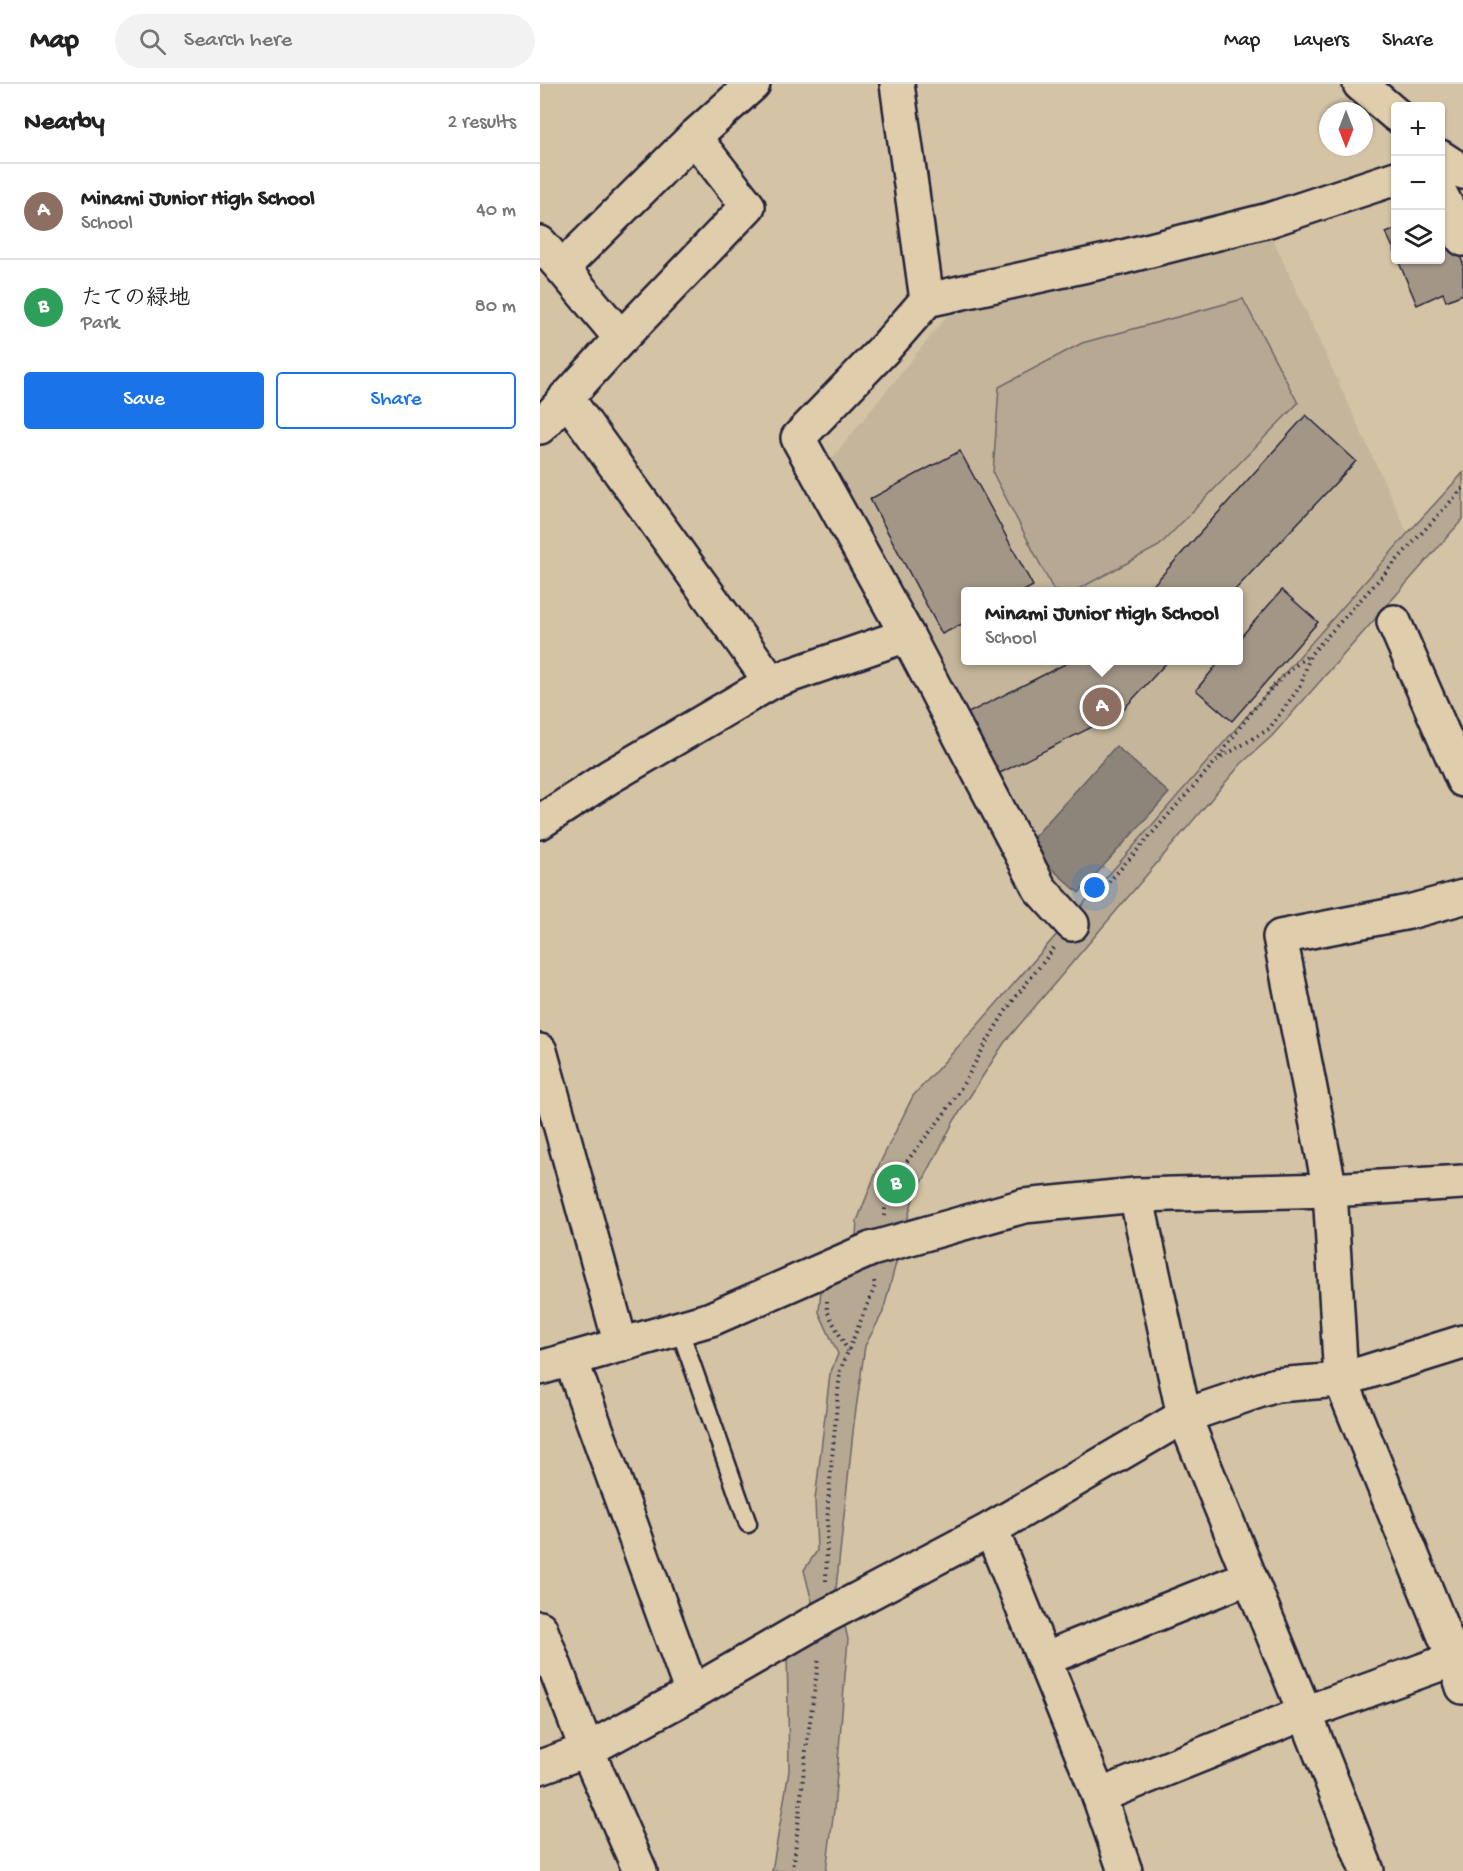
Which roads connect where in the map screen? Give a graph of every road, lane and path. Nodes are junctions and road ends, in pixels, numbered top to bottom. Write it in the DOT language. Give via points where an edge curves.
graph roads {
  1 [pos="753,84"];
  2 [pos="897,84"];
  3 [pos="1360,84"];
  4 [pos="1391,111"];
  5 [pos="694,137"];
  6 [pos="1391,179"];
  7 [pos="1445,203"];
  8 [pos="1463,239"];
  9 [pos="540,243"];
  10 [pos="562,268"];
  11 [pos="927,300"];
  12 [pos="621,338"];
  13 [pos="566,397"];
  14 [pos="540,427"];
  15 [pos="1463,488"];
  16 [pos="1394,622"];
  17 [pos="907,635"];
  18 [pos="1310,655"];
  19 [pos="771,682"];
  20 [pos="1217,760"];
  21 [pos="1463,780"];
  22 [pos="540,822"];
  23 [pos="1463,897"];
  24 [pos="1072,924"];
  25 [pos="540,1051"];
  26 [pos="1463,1182"];
  27 [pos="1330,1190"];
  28 [pos="1136,1195"];
  29 [pos="883,1224"];
  30 [pos="827,1268"];
  31 [pos="874,1275"];
  32 [pos="679,1328"];
  33 [pos="1463,1342"];
  34 [pos="621,1345"];
  35 [pos="848,1352"];
  36 [pos="555,1364"];
  37 [pos="1341,1380"];
  38 [pos="1184,1416"];
  39 [pos="748,1524"];
  40 [pos="991,1529"];
  41 [pos="1249,1577"];
  42 [pos="824,1617"];
  43 [pos="540,1628"];
  44 [pos="1044,1659"];
  45 [pos="1458,1673"];
  46 [pos="692,1693"];
  47 [pos="1305,1713"];
  48 [pos="587,1750"];
  49 [pos="540,1767"];
  50 [pos="1100,1796"];
  51 [pos="640,1871"];
  52 [pos="793,1871"];
  53 [pos="1125,1871"];
  54 [pos="1367,1871"];
  1 -- 5 [label="street"];
  2 -- 11 [label="street"];
  3 -- 4 [label="street"];
  5 -- 10 [label="street"];
  5 -- 12 [label="street" via="748,206"];
  6 -- 11 [label="street" via="1269,220"];
  7 -- 8 [label="street"];
  9 -- 10 [label="street"];
  10 -- 12 [label="street"];
  11 -- 17 [label="street" via="798,438"];
  12 -- 13 [label="street"];
  13 -- 14 [label="street"];
  13 -- 19 [label="street"];
  15 -- 18 [label="path"];
  16 -- 21 [label="street"];
  17 -- 19 [label="street"];
  17 -- 24 [label="street" via="1040,889"];
  18 -- 20 [label="path" via="1292,667 1241,724"];
  18 -- 20 [label="path" via="1301,685 1269,729"];
  19 -- 22 [label="street"];
  20 -- 24 [label="path"];
  23 -- 27 [label="street" via="1409,912 1280,937"];
  24 -- 29 [label="path" via="1002,1016 945,1113 901,1169 885,1204"];
  25 -- 34 [label="street"];
  26 -- 27 [label="street"];
  27 -- 28 [label="street"];
  27 -- 37 [label="street"];
  28 -- 30 [label="street" via="1024,1206 872,1249"];
  28 -- 38 [label="street"];
  30 -- 32 [label="street" via="711,1319"];
  30 -- 35 [label="path" via="827,1311"];
  31 -- 35 [label="path" via="875,1286"];
  32 -- 34 [label="street"];
  32 -- 39 [label="lane"];
  33 -- 37 [label="street"];
  34 -- 36 [label="street"];
  35 -- 42 [label="path" via="840,1371 831,1466"];
  36 -- 46 [label="street"];
  37 -- 38 [label="street" via="1276,1385"];
  37 -- 45 [label="street"];
  38 -- 40 [label="street"];
  38 -- 41 [label="street"];
  40 -- 42 [label="street"];
  40 -- 44 [label="street"];
  41 -- 44 [label="street"];
  41 -- 47 [label="street"];
  42 -- 46 [label="street"];
  42 -- 52 [label="path"];
  43 -- 48 [label="street"];
  44 -- 50 [label="street"];
  45 -- 47 [label="street"];
  46 -- 48 [label="street"];
  47 -- 50 [label="street"];
  47 -- 54 [label="street"];
  48 -- 49 [label="street"];
  48 -- 51 [label="street"];
  50 -- 53 [label="street"];
}
